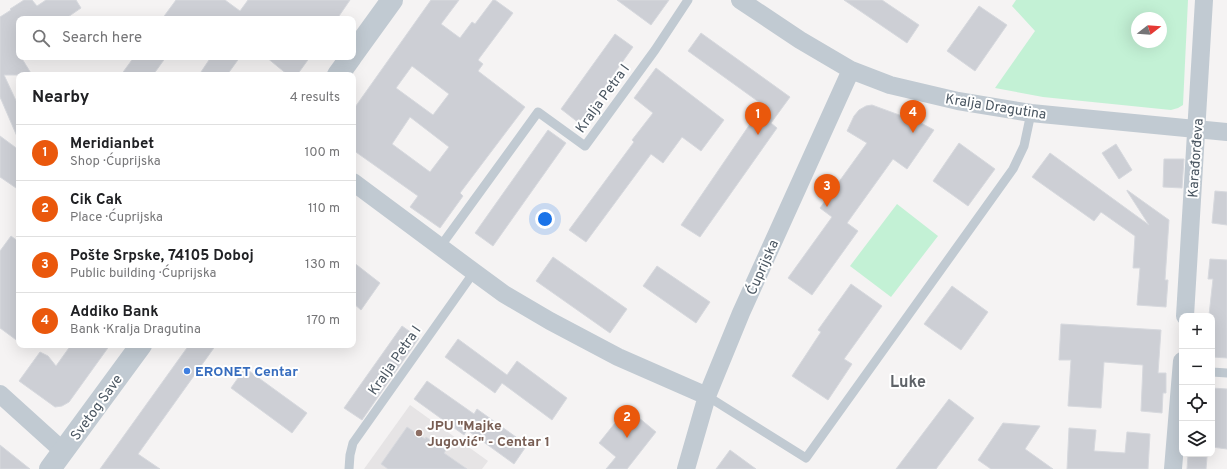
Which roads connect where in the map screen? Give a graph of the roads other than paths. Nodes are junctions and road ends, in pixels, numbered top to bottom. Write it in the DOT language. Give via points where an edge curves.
graph roads {
  1 [pos="392,0"];
  2 [pos="688,0"];
  3 [pos="740,0"];
  4 [pos="1204,0"];
  5 [pos="356,50"];
  6 [pos="349,60"];
  7 [pos="851,70"];
  8 [pos="340,72"];
  9 [pos="1031,113"];
  10 [pos="1197,130"];
  11 [pos="1227,132"];
  12 [pos="356,184"];
  13 [pos="440,247"];
  14 [pos="474,272"];
  15 [pos="1185,313"];
  16 [pos="139,348"];
  17 [pos="1215,372"];
  18 [pos="1227,373"];
  19 [pos="1181,385"];
  20 [pos="0,394"];
  21 [pos="707,396"];
  22 [pos="64,451"];
  23 [pos="50,469"];
  24 [pos="349,469"];
  25 [pos="686,469"];
  26 [pos="1173,469"];
  1 -- 5 [label="street"];
  2 -- 13 [label="lane, Kralja Petra I" via="585,146 538,112"];
  3 -- 7 [label="street, Kralja Dragutina"];
  4 -- 10 [label="street, Karađorđeva"];
  6 -- 8 [label="street"];
  7 -- 9 [label="street, Kralja Dragutina" via="890,85 950,99"];
  7 -- 21 [label="street, Ćuprijska" via="744,306"];
  9 -- 10 [label="street, Kralja Dragutina"];
  9 -- 21 [label="lane" via="1024,146 1013,169 806,458"];
  10 -- 11 [label="street, Kralja Dragutina"];
  10 -- 15 [label="street, Karađorđeva"];
  12 -- 13 [label="street"];
  13 -- 14 [label="street"];
  14 -- 21 [label="street" via="504,294 550,321 618,357"];
  14 -- 24 [label="lane, Kralja Petra I" via="353,442"];
  16 -- 22 [label="street, Svetog Save"];
  17 -- 18 [label="lane"];
  19 -- 26 [label="street"];
  20 -- 22 [label="street"];
  21 -- 25 [label="street, Ćuprijska"];
  22 -- 23 [label="street, Svetog Save"];
}
